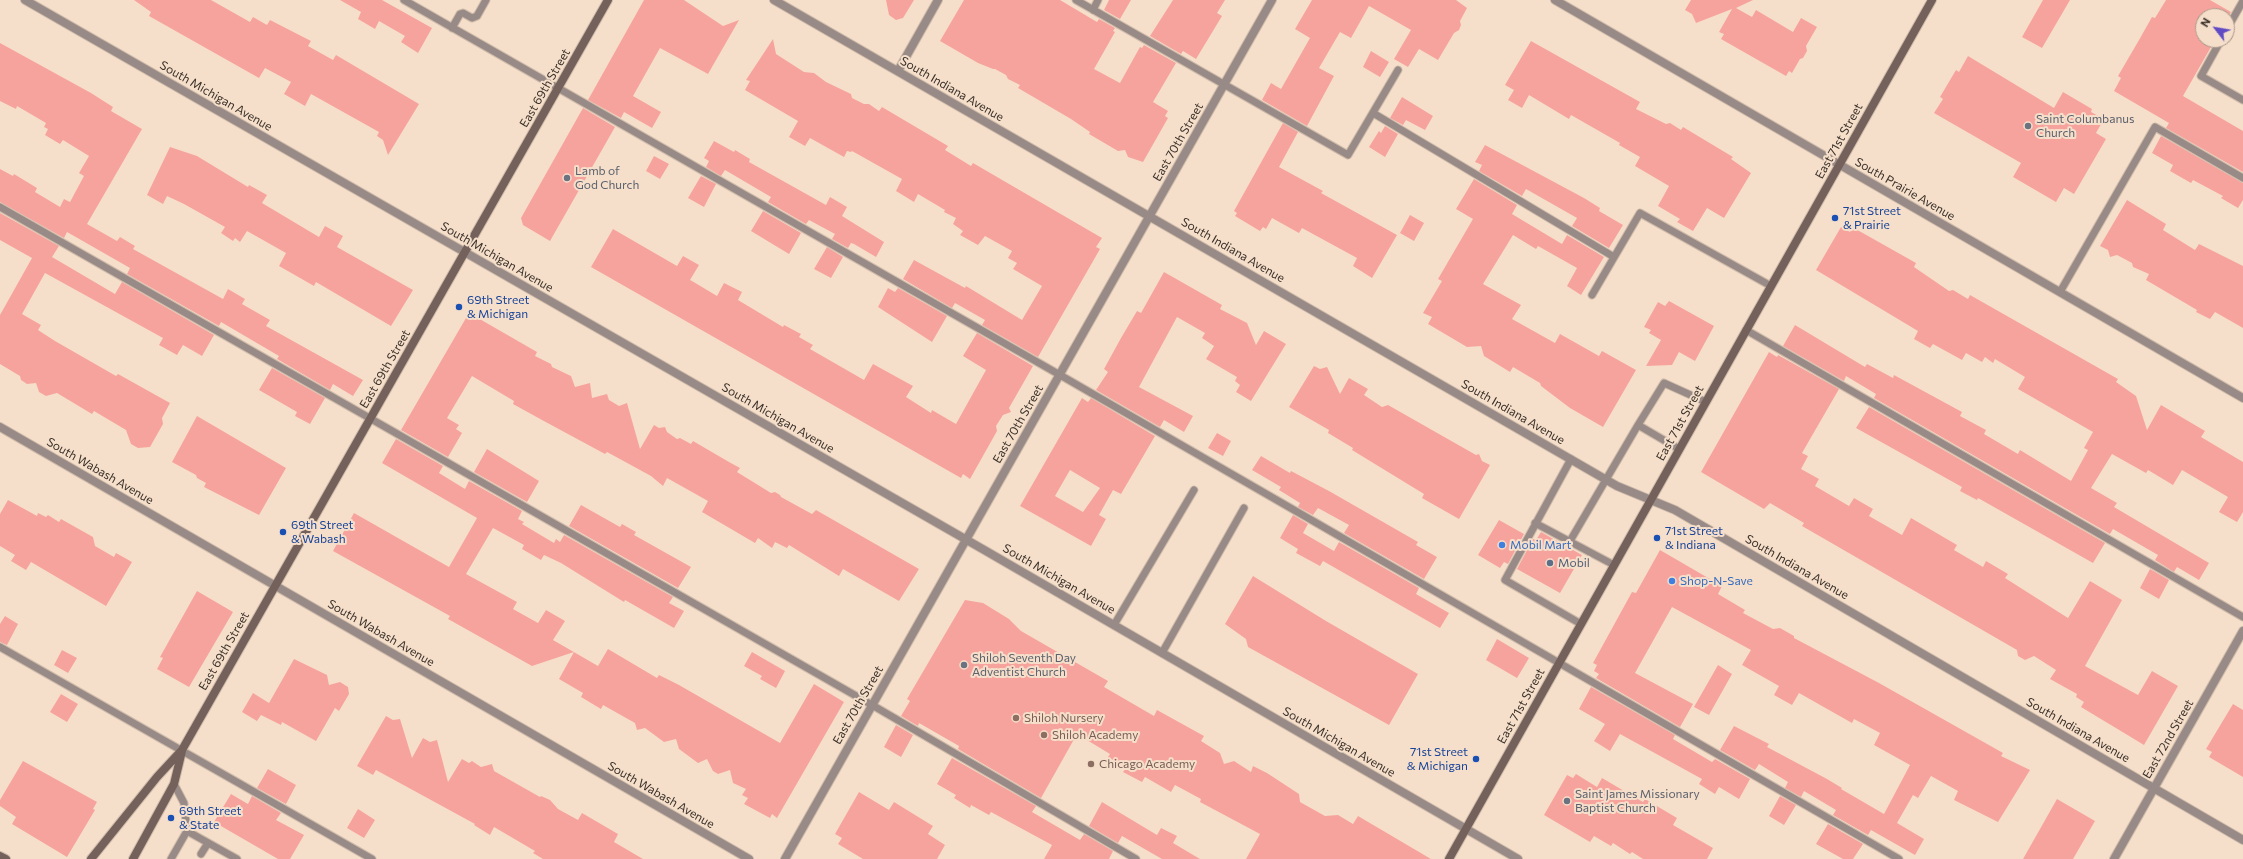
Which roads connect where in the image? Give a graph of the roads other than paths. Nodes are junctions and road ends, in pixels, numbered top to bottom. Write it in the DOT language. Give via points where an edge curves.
graph roads {
  1 [pos="25,0"];
  2 [pos="404,0"];
  3 [pos="486,0"];
  4 [pos="608,0"];
  5 [pos="774,0"];
  6 [pos="938,0"];
  7 [pos="1076,0"];
  8 [pos="1098,0"];
  9 [pos="1555,0"];
  10 [pos="1932,0"];
  11 [pos="1269,1"];
  12 [pos="2243,1"];
  13 [pos="1093,10"];
  14 [pos="2235,15"];
  15 [pos="452,28"];
  16 [pos="2217,48"];
  17 [pos="1398,70"];
  18 [pos="898,71"];
  19 [pos="1224,85"];
  20 [pos="558,88"];
  21 [pos="2243,100"];
  22 [pos="1373,113"];
  23 [pos="1839,165"];
  24 [pos="2243,178"];
  25 [pos="0,207"];
  26 [pos="1149,216"];
  27 [pos="464,253"];
  28 [pos="1614,257"];
  29 [pos="1771,286"];
  30 [pos="2060,292"];
  31 [pos="1592,295"];
  32 [pos="1746,330"];
  33 [pos="1060,375"];
  34 [pos="2243,398"];
  35 [pos="1706,402"];
  36 [pos="370,419"];
  37 [pos="1638,424"];
  38 [pos="0,427"];
  39 [pos="1679,449"];
  40 [pos="1571,459"];
  41 [pos="1606,479"];
  42 [pos="1194,490"];
  43 [pos="1650,500"];
  44 [pos="1244,508"];
  45 [pos="1535,523"];
  46 [pos="966,540"];
  47 [pos="1570,541"];
  48 [pos="1614,565"];
  49 [pos="275,586"];
  50 [pos="2243,617"];
  51 [pos="1581,624"];
  52 [pos="1114,625"];
  53 [pos="2243,631"];
  54 [pos="0,647"];
  55 [pos="1162,653"];
  56 [pos="1559,663"];
  57 [pos="872,705"];
  58 [pos="182,750"];
  59 [pos="174,784"];
  60 [pos="2154,788"];
  61 [pos="1466,829"];
  62 [pos="187,831"];
  63 [pos="2243,840"];
  64 [pos="208,843"];
  65 [pos="201,854"];
  66 [pos="0,856"];
  67 [pos="227,857"];
  68 [pos="6,859"];
  69 [pos="91,859"];
  70 [pos="133,859"];
  71 [pos="171,859"];
  72 [pos="237,859"];
  73 [pos="372,859"];
  74 [pos="749,859"];
  75 [pos="785,859"];
  76 [pos="1136,859"];
  77 [pos="1449,859"];
  78 [pos="1518,859"];
  79 [pos="1899,859"];
  80 [pos="2114,859"];
  1 -- 27 [label="street, South Michigan Avenue"];
  2 -- 15 [label="lane"];
  3 -- 15 [label="lane" via="477,16 472,18 464,13 460,14"];
  4 -- 20 [label="street, East 69th Street"];
  5 -- 18 [label="street, South Indiana Avenue"];
  6 -- 18 [label="street"];
  7 -- 13 [label="lane"];
  8 -- 13 [label="lane"];
  9 -- 23 [label="street, South Prairie Avenue"];
  10 -- 23 [label="street, East 71st Street"];
  11 -- 19 [label="street, East 70th Street"];
  12 -- 14 [label="lane"];
  13 -- 19 [label="lane"];
  15 -- 20 [label="lane"];
  16 -- 21 [label="lane" via="2201,76"];
  17 -- 22 [label="lane"];
  18 -- 26 [label="street, South Indiana Avenue"];
  19 -- 22 [label="lane" via="1348,154"];
  19 -- 26 [label="street, East 70th Street"];
  20 -- 27 [label="street, East 69th Street"];
  20 -- 33 [label="lane"];
  22 -- 28 [label="lane"];
  23 -- 29 [label="street, East 71st Street"];
  23 -- 30 [label="street, South Prairie Avenue"];
  24 -- 30 [label="lane" via="2155,127"];
  25 -- 36 [label="lane"];
  26 -- 33 [label="street, East 70th Street"];
  26 -- 40 [label="street, South Indiana Avenue"];
  27 -- 36 [label="street, East 69th Street"];
  27 -- 46 [label="street, South Michigan Avenue"];
  28 -- 29 [label="lane" via="1640,213"];
  28 -- 31 [label="lane"];
  29 -- 32 [label="street, East 71st Street"];
  30 -- 34 [label="street, South Prairie Avenue"];
  32 -- 35 [label="street, East 71st Street"];
  32 -- 50 [label="lane"];
  33 -- 46 [label="street, East 70th Street"];
  33 -- 56 [label="lane"];
  35 -- 37 [label="lane" via="1664,383"];
  35 -- 39 [label="street, East 71st Street"];
  36 -- 49 [label="street, East 69th Street"];
  36 -- 57 [label="lane"];
  37 -- 39 [label="lane"];
  37 -- 41 [label="lane"];
  38 -- 49 [label="street, South Wabash Avenue"];
  39 -- 43 [label="street, East 71st Street"];
  40 -- 41 [label="street, South Indiana Avenue"];
  40 -- 45 [label="lane"];
  41 -- 43 [label="street, South Indiana Avenue"];
  41 -- 47 [label="lane"];
  42 -- 52 [label="lane"];
  43 -- 48 [label="street, East 71st Street"];
  43 -- 60 [label="street, South Indiana Avenue" via="1675,510"];
  44 -- 55 [label="lane"];
  45 -- 47 [label="lane"];
  45 -- 51 [label="lane" via="1505,580"];
  46 -- 52 [label="street, South Michigan Avenue"];
  46 -- 57 [label="street, East 70th Street"];
  47 -- 48 [label="lane"];
  48 -- 51 [label="street, East 71st Street"];
  49 -- 58 [label="street, East 69th Street"];
  49 -- 74 [label="street, South Wabash Avenue"];
  51 -- 56 [label="street, East 71st Street"];
  52 -- 55 [label="street, South Michigan Avenue"];
  53 -- 60 [label="street, East 72nd Street"];
  54 -- 58 [label="lane"];
  55 -- 61 [label="street, South Michigan Avenue"];
  56 -- 61 [label="street, East 71st Street"];
  56 -- 79 [label="lane"];
  57 -- 75 [label="street, East 70th Street"];
  57 -- 76 [label="lane"];
  58 -- 59 [label="street, East 69th Street"];
  58 -- 69 [label="street, East 69th Street"];
  58 -- 73 [label="lane"];
  59 -- 62 [label="lane" via="184,803"];
  59 -- 70 [label="street, East 69th Street"];
  60 -- 63 [label="street, South Indiana Avenue"];
  60 -- 80 [label="street, East 72nd Street"];
  61 -- 77 [label="street, East 71st Street"];
  61 -- 78 [label="street, South Michigan Avenue"];
  62 -- 64 [label="lane"];
  62 -- 71 [label="lane"];
  64 -- 65 [label="lane"];
  64 -- 67 [label="lane"];
  66 -- 68 [label="street"];
  67 -- 72 [label="lane"];
}
